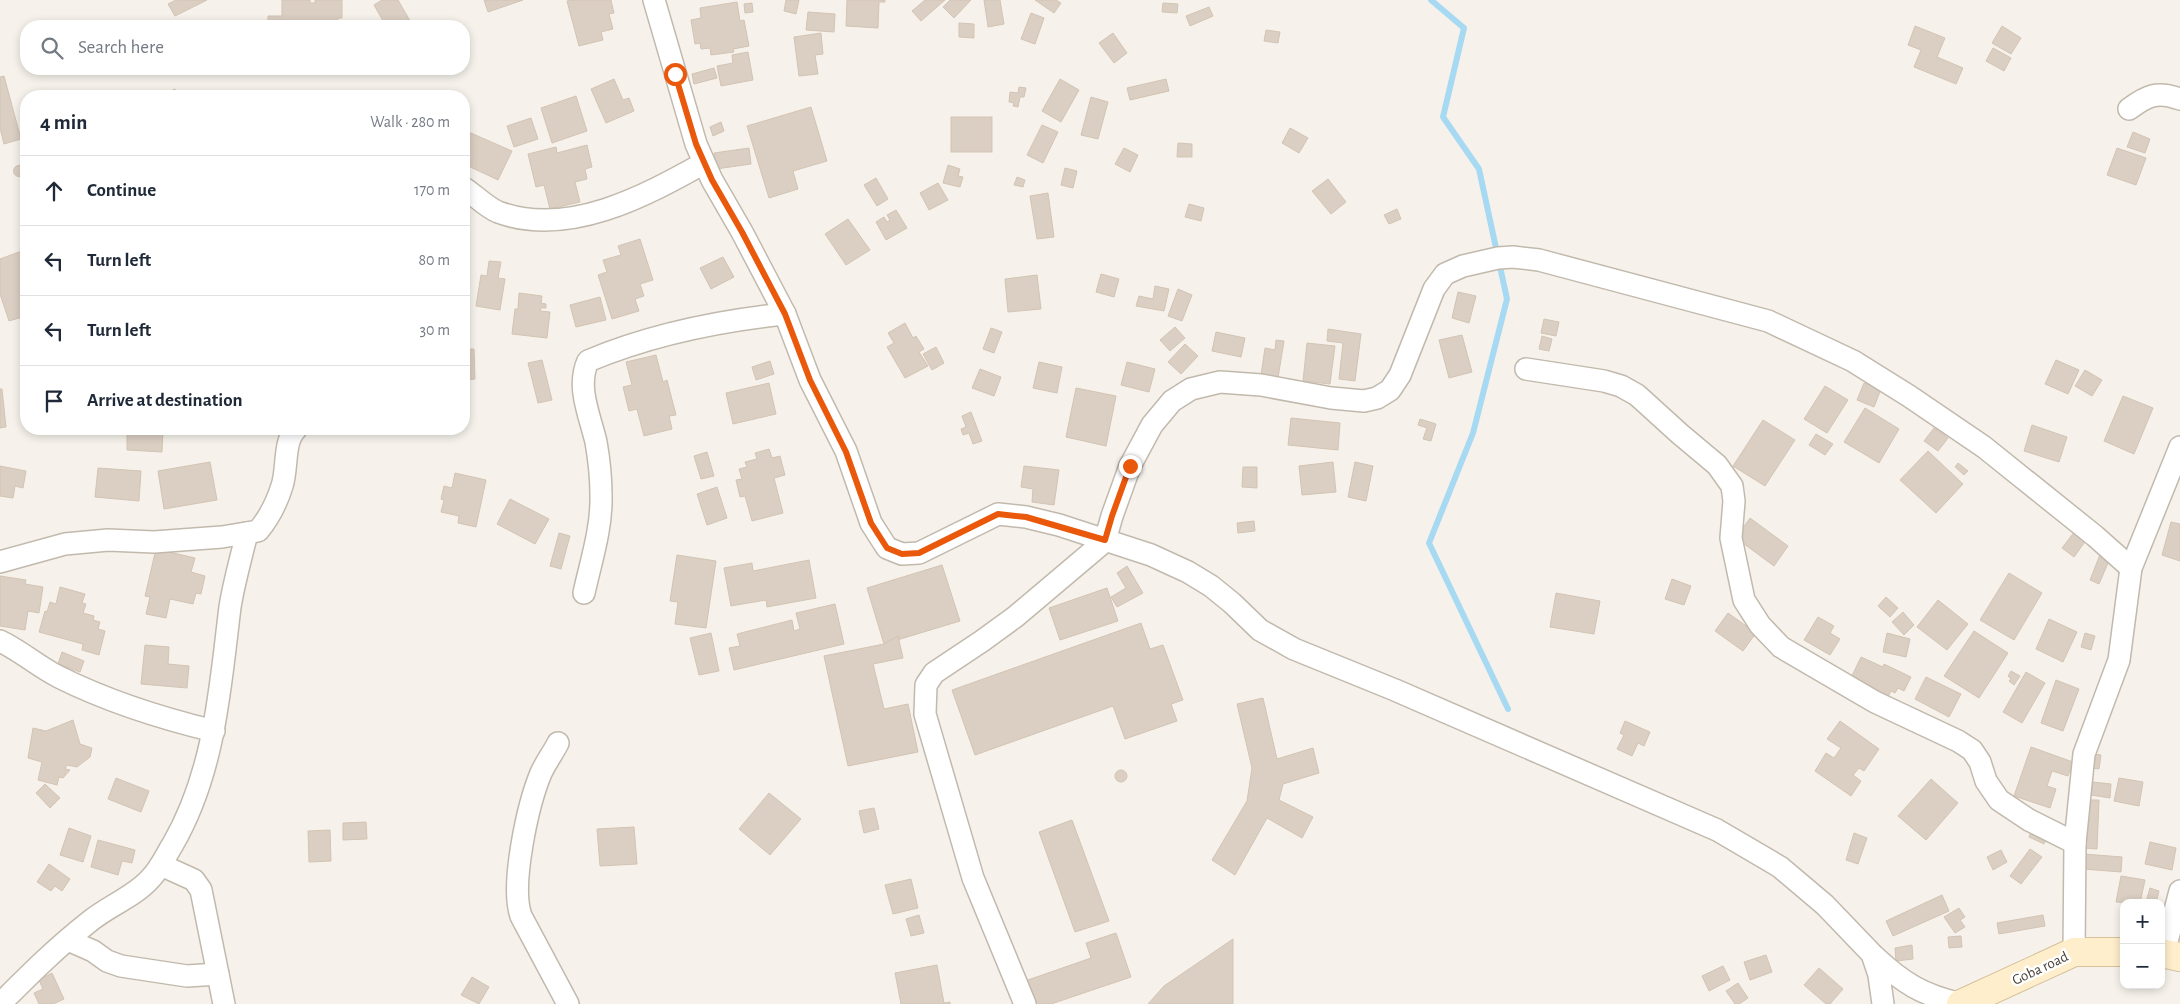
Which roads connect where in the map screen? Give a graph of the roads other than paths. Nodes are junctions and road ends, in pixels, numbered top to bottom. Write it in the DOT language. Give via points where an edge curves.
graph roads {
  1 [pos="657,1"];
  2 [pos="2180,99"];
  3 [pos="2129,109"];
  4 [pos="704,163"];
  5 [pos="470,192"];
  6 [pos="785,314"];
  7 [pos="1526,369"];
  8 [pos="292,435"];
  9 [pos="2180,447"];
  10 [pos="247,533"];
  11 [pos="1105,540"];
  12 [pos="0,562"];
  13 [pos="2131,568"];
  14 [pos="584,593"];
  15 [pos="0,641"];
  16 [pos="214,731"];
  17 [pos="558,743"];
  18 [pos="2075,843"];
  19 [pos="161,865"];
  20 [pos="2180,891"];
  21 [pos="68,940"];
  22 [pos="2074,952"];
  23 [pos="2120,952"];
  24 [pos="1872,954"];
  25 [pos="2168,954"];
  26 [pos="218,974"];
  27 [pos="0,1004"];
  28 [pos="224,1004"];
  29 [pos="568,1004"];
  30 [pos="1025,1004"];
  31 [pos="1883,1004"];
  32 [pos="1961,1004"];
  1 -- 4 [label="street" via="685,112"];
  2 -- 3 [label="street" via="2157,94 2144,98"];
  4 -- 5 [label="street" via="620,206 556,220 533,220 496,211"];
  4 -- 6 [label="street"];
  6 -- 11 [label="street" via="810,380 846,452 871,523 887,548 902,554 919,553 998,514 1026,517"];
  6 -- 14 [label="street" via="694,329 634,344 588,361 583,373 583,388 596,444 602,497"];
  7 -- 18 [label="street" via="1604,381 1637,395 1718,465 1732,486 1731,538 1744,600 1760,625 1781,647 1875,702 1972,750 1999,800 2029,820"];
  8 -- 10 [label="street" via="283,485 274,508 258,531"];
  9 -- 13 [label="street"];
  10 -- 12 [label="street" via="154,542 108,540 64,544"];
  10 -- 16 [label="street" via="231,605"];
  11 -- 13 [label="street" via="1130,466 1152,425 1172,402 1191,388 1220,382 1261,385 1331,398 1364,401 1377,398 1390,390 1400,375 1434,289 1445,274 1463,266 1513,257 1538,260 1768,321 1853,361 1984,447"];
  11 -- 24 [label="street" via="1151,555 1188,572 1211,586 1260,630 1294,649 1717,830 1780,867 1825,905"];
  11 -- 30 [label="street" via="1015,617 934,673 926,685 925,714 973,878"];
  13 -- 18 [label="street" via="2119,660 2084,754"];
  15 -- 16 [label="street" via="58,676 115,703"];
  16 -- 19 [label="street" via="200,783 182,828"];
  17 -- 29 [label="street" via="534,793 521,850 517,894 521,916"];
  18 -- 22 [label="street"];
  19 -- 21 [label="street" via="138,890 89,921"];
  19 -- 26 [label="street" via="194,880 201,890"];
  20 -- 25 [label="street"];
  21 -- 26 [label="street" via="121,966 187,976"];
  21 -- 27 [label="street" via="46,957"];
  22 -- 23 [label="street, Goba road"];
  22 -- 32 [label="street, Goba road"];
  24 -- 31 [label="street"];
  24 -- 32 [label="street" via="1911,986 1936,998"];
  26 -- 28 [label="street"];
}
